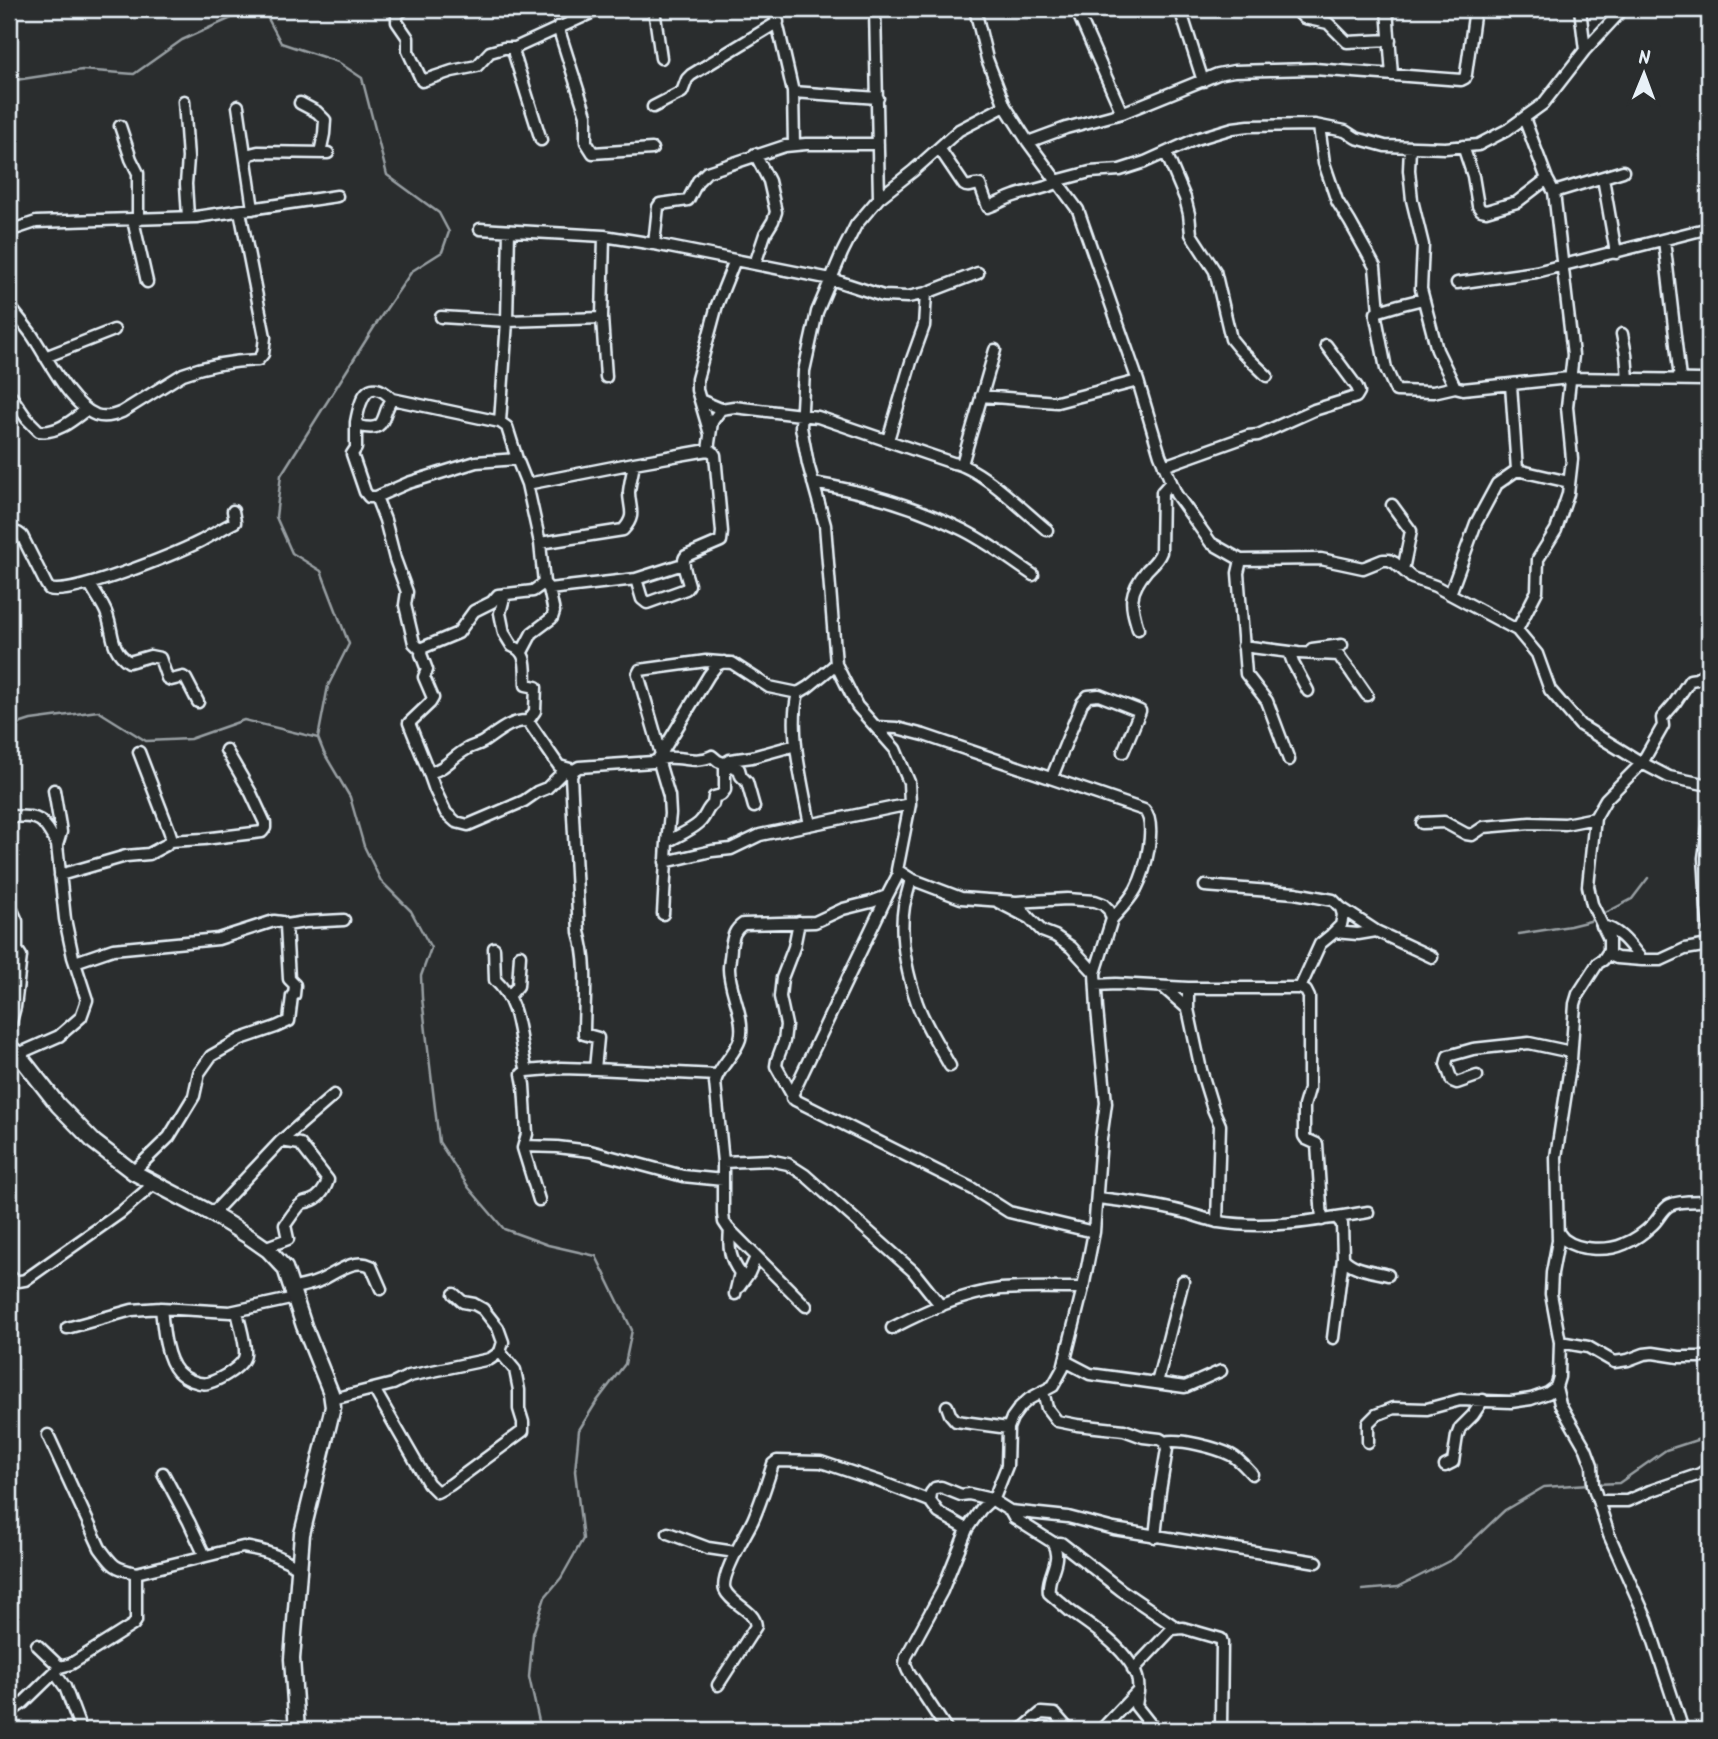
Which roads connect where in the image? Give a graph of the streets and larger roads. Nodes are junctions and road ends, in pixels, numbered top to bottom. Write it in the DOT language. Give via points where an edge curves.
graph roads {
  1 [pos="600,9"];
  2 [pos="654,9"];
  3 [pos="774,9"];
  4 [pos="875,9"];
  5 [pos="975,9"];
  6 [pos="1076,9"];
  7 [pos="1180,9"];
  8 [pos="1295,9"];
  9 [pos="1387,9"];
  10 [pos="1475,9"];
  11 [pos="1580,9"];
  12 [pos="1623,9"];
  13 [pos="397,11"];
  14 [pos="575,14"];
  15 [pos="778,22"];
  16 [pos="558,27"];
  17 [pos="1390,40"];
  18 [pos="515,48"];
  19 [pos="1585,50"];
  20 [pos="661,58"];
  21 [pos="1392,75"];
  22 [pos="1203,80"];
  23 [pos="793,92"];
  24 [pos="878,98"];
  25 [pos="184,101"];
  26 [pos="300,103"];
  27 [pos="239,106"];
  28 [pos="1005,106"];
  29 [pos="653,107"];
  30 [pos="1122,113"];
  31 [pos="1524,118"];
  32 [pos="120,126"];
  33 [pos="1319,126"];
  34 [pos="541,140"];
  35 [pos="1028,142"];
  36 [pos="878,144"];
  37 [pos="794,145"];
  38 [pos="1410,146"];
  39 [pos="1464,146"];
  40 [pos="939,148"];
  41 [pos="652,149"];
  42 [pos="1166,153"];
  43 [pos="755,155"];
  44 [pos="247,158"];
  45 [pos="1623,171"];
  46 [pos="1603,178"];
  47 [pos="1547,179"];
  48 [pos="1057,182"];
  49 [pos="1554,192"];
  50 [pos="337,196"];
  51 [pos="879,198"];
  52 [pos="253,209"];
  53 [pos="240,211"];
  54 [pos="188,217"];
  55 [pos="135,220"];
  56 [pos="480,229"];
  57 [pos="1708,229"];
  58 [pos="9,231"];
  59 [pos="509,231"];
  60 [pos="604,236"];
  61 [pos="1664,240"];
  62 [pos="1709,240"];
  63 [pos="654,244"];
  64 [pos="1616,253"];
  65 [pos="735,260"];
  66 [pos="755,264"];
  67 [pos="1563,266"];
  68 [pos="978,274"];
  69 [pos="831,279"];
  70 [pos="147,282"];
  71 [pos="1457,283"];
  72 [pos="926,293"];
  73 [pos="1423,299"];
  74 [pos="9,305"];
  75 [pos="1379,311"];
  76 [pos="441,317"];
  77 [pos="602,318"];
  78 [pos="508,321"];
  79 [pos="114,330"];
  80 [pos="1622,334"];
  81 [pos="1326,345"];
  82 [pos="995,350"];
  83 [pos="45,357"];
  84 [pos="1267,376"];
  85 [pos="606,377"];
  86 [pos="1569,378"];
  87 [pos="1628,379"];
  88 [pos="1680,379"];
  89 [pos="1703,380"];
  90 [pos="1138,381"];
  91 [pos="1511,385"];
  92 [pos="1455,387"];
  93 [pos="981,396"];
  94 [pos="10,399"];
  95 [pos="392,399"];
  96 [pos="701,400"];
  97 [pos="721,409"];
  98 [pos="86,410"];
  99 [pos="800,414"];
  100 [pos="356,422"];
  101 [pos="500,422"];
  102 [pos="710,434"];
  103 [pos="888,440"];
  104 [pos="708,450"];
  105 [pos="517,459"];
  106 [pos="634,463"];
  107 [pos="962,464"];
  108 [pos="1164,466"];
  109 [pos="1517,470"];
  110 [pos="1171,482"];
  111 [pos="1570,482"];
  112 [pos="813,483"];
  113 [pos="527,484"];
  114 [pos="376,497"];
  115 [pos="1392,505"];
  116 [pos="233,511"];
  117 [pos="1047,530"];
  118 [pos="9,534"];
  119 [pos="540,543"];
  120 [pos="1241,561"];
  121 [pos="683,564"];
  122 [pos="1403,570"];
  123 [pos="1033,575"];
  124 [pos="636,579"];
  125 [pos="90,584"];
  126 [pos="547,586"];
  127 [pos="505,594"];
  128 [pos="1450,594"];
  129 [pos="1138,629"];
  130 [pos="1517,630"];
  131 [pos="1342,645"];
  132 [pos="1243,646"];
  133 [pos="421,650"];
  134 [pos="522,652"];
  135 [pos="1293,653"];
  136 [pos="724,662"];
  137 [pos="836,664"];
  138 [pos="1709,670"];
  139 [pos="1308,691"];
  140 [pos="798,693"];
  141 [pos="1367,695"];
  142 [pos="198,702"];
  143 [pos="528,721"];
  144 [pos="876,727"];
  145 [pos="796,745"];
  146 [pos="226,750"];
  147 [pos="139,752"];
  148 [pos="1124,752"];
  149 [pos="659,757"];
  150 [pos="1289,760"];
  151 [pos="1642,762"];
  152 [pos="724,763"];
  153 [pos="570,770"];
  154 [pos="429,774"];
  155 [pos="1052,777"];
  156 [pos="1709,785"];
  157 [pos="54,790"];
  158 [pos="910,804"];
  159 [pos="754,807"];
  160 [pos="9,816"];
  161 [pos="1595,818"];
  162 [pos="1709,822"];
  163 [pos="1422,823"];
  164 [pos="810,825"];
  165 [pos="169,841"];
  166 [pos="667,842"];
  167 [pos="57,845"];
  168 [pos="665,862"];
  169 [pos="899,873"];
  170 [pos="1707,874"];
  171 [pos="60,875"];
  172 [pos="911,879"];
  173 [pos="1205,886"];
  174 [pos="887,895"];
  175 [pos="994,900"];
  176 [pos="1016,902"];
  177 [pos="9,903"];
  178 [pos="1708,906"];
  179 [pos="1341,908"];
  180 [pos="663,914"];
  181 [pos="1029,918"];
  182 [pos="1112,919"];
  183 [pos="344,920"];
  184 [pos="799,922"];
  185 [pos="286,925"];
  186 [pos="1602,926"];
  187 [pos="1709,928"];
  188 [pos="1376,930"];
  189 [pos="1334,932"];
  190 [pos="1709,944"];
  191 [pos="494,948"];
  192 [pos="1607,954"];
  193 [pos="520,956"];
  194 [pos="1432,957"];
  195 [pos="1643,960"];
  196 [pos="75,962"];
  197 [pos="1095,973"];
  198 [pos="1096,985"];
  199 [pos="1163,987"];
  200 [pos="1188,988"];
  201 [pos="1300,988"];
  202 [pos="509,996"];
  203 [pos="1188,1009"];
  204 [pos="9,1029"];
  205 [pos="1572,1052"];
  206 [pos="12,1054"];
  207 [pos="950,1066"];
  208 [pos="595,1069"];
  209 [pos="527,1071"];
  210 [pos="717,1075"];
  211 [pos="1477,1076"];
  212 [pos="334,1095"];
  213 [pos="792,1098"];
  214 [pos="281,1141"];
  215 [pos="524,1146"];
  216 [pos="723,1162"];
  217 [pos="133,1172"];
  218 [pos="723,1180"];
  219 [pos="155,1183"];
  220 [pos="1098,1198"];
  221 [pos="539,1200"];
  222 [pos="1709,1201"];
  223 [pos="1368,1212"];
  224 [pos="212,1214"];
  225 [pos="1336,1217"];
  226 [pos="1322,1220"];
  227 [pos="1217,1222"];
  228 [pos="730,1230"];
  229 [pos="1558,1231"];
  230 [pos="1094,1232"];
  231 [pos="264,1248"];
  232 [pos="756,1257"];
  233 [pos="1343,1258"];
  234 [pos="9,1275"];
  235 [pos="1388,1275"];
  236 [pos="1183,1281"];
  237 [pos="381,1289"];
  238 [pos="1083,1289"];
  239 [pos="293,1293"];
  240 [pos="454,1294"];
  241 [pos="806,1306"];
  242 [pos="941,1306"];
  243 [pos="161,1308"];
  244 [pos="237,1311"];
  245 [pos="67,1328"];
  246 [pos="891,1328"];
  247 [pos="1333,1338"];
  248 [pos="1560,1342"];
  249 [pos="500,1352"];
  250 [pos="1709,1357"];
  251 [pos="1065,1362"];
  252 [pos="1221,1371"];
  253 [pos="1157,1384"];
  254 [pos="1556,1387"];
  255 [pos="374,1389"];
  256 [pos="1043,1391"];
  257 [pos="333,1399"];
  258 [pos="1483,1400"];
  259 [pos="947,1406"];
  260 [pos="1009,1428"];
  261 [pos="48,1435"];
  262 [pos="1165,1442"];
  263 [pos="1368,1442"];
  264 [pos="1445,1466"];
  265 [pos="1709,1468"];
  266 [pos="163,1473"];
  267 [pos="1252,1474"];
  268 [pos="992,1499"];
  269 [pos="1598,1500"];
  270 [pos="930,1501"];
  271 [pos="1010,1511"];
  272 [pos="967,1529"];
  273 [pos="668,1533"];
  274 [pos="1155,1536"];
  275 [pos="1054,1546"];
  276 [pos="735,1552"];
  277 [pos="205,1556"];
  278 [pos="1317,1562"];
  279 [pos="300,1570"];
  280 [pos="136,1573"];
  281 [pos="1177,1628"];
  282 [pos="37,1645"];
  283 [pos="58,1670"];
  284 [pos="1133,1670"];
  285 [pos="718,1685"];
  286 [pos="1138,1691"];
  287 [pos="9,1713"];
  288 [pos="297,1728"];
  289 [pos="943,1729"];
  290 [pos="81,1730"];
  291 [pos="244,1730"];
  292 [pos="1021,1730"];
  293 [pos="1069,1730"];
  294 [pos="1101,1730"];
  295 [pos="1155,1730"];
  296 [pos="1212,1730"];
  297 [pos="1683,1730"];
  1 -- 14 [label="street"];
  2 -- 20 [label="street"];
  3 -- 15 [label="street"];
  4 -- 24 [label="street"];
  5 -- 28 [label="street" via="986,59"];
  6 -- 30 [label="street"];
  7 -- 22 [label="street"];
  8 -- 17 [label="street" via="1304,18 1328,23 1347,43"];
  9 -- 17 [label="street"];
  10 -- 21 [label="street" via="1465,78"];
  11 -- 19 [label="street"];
  12 -- 19 [label="street"];
  13 -- 18 [label="street" via="397,22 408,38 408,51 422,81 477,66 490,52"];
  14 -- 16 [label="street"];
  15 -- 23 [label="street"];
  15 -- 29 [label="street" via="691,75 682,92"];
  16 -- 18 [label="street"];
  16 -- 41 [label="street" via="586,115 586,142 593,153"];
  17 -- 21 [label="street"];
  18 -- 34 [label="street"];
  19 -- 31 [label="street" via="1543,104"];
  21 -- 22 [label="street" via="1314,69 1234,71"];
  22 -- 30 [label="street"];
  23 -- 24 [label="street"];
  23 -- 37 [label="street"];
  24 -- 36 [label="street"];
  25 -- 54 [label="street"];
  26 -- 44 [label="street" via="325,120 324,153 258,152"];
  27 -- 44 [label="street"];
  28 -- 35 [label="street"];
  28 -- 40 [label="street" via="959,130"];
  30 -- 35 [label="street"];
  31 -- 39 [label="street" via="1478,145"];
  31 -- 47 [label="street"];
  32 -- 55 [label="street" via="138,173"];
  33 -- 38 [label="street" via="1385,146"];
  33 -- 42 [label="street" via="1233,128"];
  33 -- 75 [label="street" via="1324,163 1337,201 1375,267"];
  35 -- 48 [label="street"];
  36 -- 37 [label="street"];
  36 -- 51 [label="street"];
  37 -- 43 [label="street"];
  38 -- 39 [label="street"];
  38 -- 73 [label="street" via="1412,200 1423,245"];
  39 -- 47 [label="street" via="1478,206 1486,211 1517,202"];
  40 -- 48 [label="street" via="964,185 980,185 988,207"];
  40 -- 51 [label="street"];
  42 -- 48 [label="street" via="1120,170 1090,172"];
  42 -- 84 [label="street" via="1185,198 1191,234 1215,271 1231,339"];
  43 -- 63 [label="street" via="707,172 688,200 660,204"];
  43 -- 66 [label="street" via="769,181 776,212"];
  44 -- 52 [label="street"];
  45 -- 46 [label="street"];
  46 -- 49 [label="street"];
  46 -- 64 [label="street"];
  47 -- 49 [label="street"];
  48 -- 90 [label="street" via="1078,210"];
  49 -- 67 [label="street"];
  50 -- 52 [label="street"];
  51 -- 69 [label="street" via="856,225"];
  52 -- 53 [label="street"];
  53 -- 54 [label="street"];
  53 -- 98 [label="street" via="265,337 261,358 183,374 112,416"];
  54 -- 55 [label="street"];
  55 -- 58 [label="street" via="36,222"];
  55 -- 70 [label="street"];
  56 -- 59 [label="street"];
  57 -- 61 [label="street"];
  57 -- 62 [label="street"];
  59 -- 60 [label="street"];
  59 -- 78 [label="street"];
  60 -- 63 [label="street"];
  60 -- 77 [label="street"];
  61 -- 64 [label="street"];
  61 -- 88 [label="street"];
  63 -- 65 [label="street"];
  64 -- 67 [label="street"];
  65 -- 66 [label="street"];
  65 -- 96 [label="street" via="697,379"];
  66 -- 69 [label="street"];
  67 -- 71 [label="street"];
  67 -- 86 [label="street" via="1573,355"];
  68 -- 72 [label="street"];
  69 -- 72 [label="street" via="883,296"];
  69 -- 99 [label="street" via="817,312"];
  72 -- 103 [label="street" via="924,326"];
  73 -- 75 [label="street"];
  73 -- 92 [label="street" via="1437,350"];
  74 -- 83 [label="street"];
  75 -- 92 [label="street" via="1376,317 1386,369 1396,391 1433,392"];
  76 -- 78 [label="street"];
  77 -- 78 [label="street"];
  77 -- 85 [label="street"];
  78 -- 101 [label="street"];
  79 -- 83 [label="street"];
  80 -- 87 [label="street"];
  81 -- 108 [label="street" via="1357,387 1356,397"];
  82 -- 93 [label="street"];
  83 -- 98 [label="street"];
  86 -- 87 [label="street"];
  86 -- 91 [label="street"];
  86 -- 111 [label="street"];
  87 -- 88 [label="street"];
  88 -- 89 [label="street"];
  90 -- 93 [label="street" via="1057,402"];
  90 -- 108 [label="street"];
  91 -- 92 [label="street"];
  91 -- 109 [label="street"];
  93 -- 107 [label="street"];
  94 -- 98 [label="street" via="44,432 69,423"];
  95 -- 100 [label="street" via="384,420 375,428"];
  95 -- 100 [label="street" via="376,389 365,393"];
  95 -- 101 [label="street"];
  96 -- 97 [label="street"];
  96 -- 102 [label="street"];
  97 -- 99 [label="street"];
  97 -- 102 [label="street"];
  99 -- 103 [label="street"];
  99 -- 112 [label="street"];
  100 -- 114 [label="street" via="352,454 365,492"];
  101 -- 105 [label="street" via="507,427"];
  102 -- 104 [label="street"];
  103 -- 107 [label="street"];
  104 -- 106 [label="street"];
  104 -- 121 [label="street" via="715,455 722,536 686,555"];
  105 -- 113 [label="street"];
  105 -- 114 [label="street" via="476,462"];
  106 -- 113 [label="street"];
  106 -- 119 [label="street" via="629,492 632,511 623,530"];
  107 -- 117 [label="street"];
  108 -- 110 [label="street"];
  109 -- 111 [label="street"];
  109 -- 128 [label="street" via="1497,484 1476,523"];
  110 -- 120 [label="street" via="1211,544"];
  110 -- 129 [label="street" via="1162,492 1161,552 1131,600"];
  111 -- 130 [label="street" via="1556,530 1538,559 1537,591"];
  112 -- 123 [label="street" via="889,501 960,528"];
  112 -- 137 [label="street" via="824,525"];
  113 -- 119 [label="street"];
  114 -- 133 [label="street" via="407,592 405,604 414,643"];
  115 -- 122 [label="street" via="1411,531"];
  116 -- 125 [label="street" via="235,522 199,542"];
  118 -- 125 [label="street" via="22,536 49,589"];
  119 -- 126 [label="street"];
  120 -- 122 [label="street" via="1321,559 1363,568 1389,560"];
  120 -- 132 [label="street"];
  121 -- 124 [label="street"];
  121 -- 124 [label="street" via="686,589 647,603"];
  122 -- 128 [label="street"];
  124 -- 126 [label="street"];
  125 -- 142 [label="street" via="105,609 120,656 129,662 160,658 167,678 186,679"];
  126 -- 127 [label="street"];
  126 -- 134 [label="street" via="552,618 532,633"];
  127 -- 133 [label="street" via="477,608 457,634"];
  127 -- 134 [label="street" via="500,613 504,633"];
  128 -- 130 [label="street"];
  130 -- 151 [label="street" via="1538,654 1550,690 1580,725"];
  131 -- 135 [label="street"];
  132 -- 135 [label="street"];
  132 -- 150 [label="street" via="1245,674 1267,701"];
  133 -- 154 [label="street" via="432,698 410,723"];
  134 -- 143 [label="street" via="526,685 536,687 535,710"];
  135 -- 139 [label="street" via="1293,663"];
  135 -- 141 [label="street" via="1339,656"];
  136 -- 140 [label="street" via="769,687"];
  136 -- 149 [label="street" via="709,675"];
  136 -- 149 [label="street" via="639,672"];
  137 -- 140 [label="street"];
  137 -- 144 [label="street" via="857,706"];
  138 -- 151 [label="street" via="1690,680 1662,718 1663,726"];
  140 -- 145 [label="street"];
  143 -- 153 [label="street" via="559,766"];
  143 -- 154 [label="street" via="499,729"];
  144 -- 155 [label="street" via="924,735"];
  144 -- 158 [label="street" via="895,749 909,782"];
  145 -- 152 [label="street"];
  145 -- 164 [label="street"];
  146 -- 165 [label="street" via="265,828 262,832"];
  147 -- 165 [label="street" via="169,830"];
  148 -- 155 [label="street" via="1140,711 1099,695 1088,696"];
  149 -- 152 [label="street" via="702,760 710,756"];
  149 -- 153 [label="street" via="653,762"];
  149 -- 166 [label="street" via="669,796"];
  151 -- 156 [label="street" via="1669,777"];
  151 -- 161 [label="street" via="1605,799"];
  152 -- 159 [label="street" via="739,769"];
  152 -- 166 [label="street" via="725,790 714,797 697,824"];
  153 -- 154 [label="street" via="524,801 468,825 446,813"];
  153 -- 208 [label="street" via="586,989 584,1034 598,1038"];
  155 -- 182 [label="street" via="1149,814 1146,863 1136,890"];
  157 -- 167 [label="street" via="61,832"];
  158 -- 164 [label="street"];
  158 -- 169 [label="street"];
  160 -- 167 [label="street" via="32,816 41,821"];
  161 -- 163 [label="street" via="1484,827 1472,835 1444,822"];
  161 -- 186 [label="street" via="1588,886"];
  162 -- 170 [label="street" via="1703,858"];
  164 -- 168 [label="street" via="760,835 731,849"];
  165 -- 171 [label="street" via="149,855 126,856"];
  166 -- 168 [label="street"];
  167 -- 171 [label="street"];
  168 -- 180 [label="street"];
  169 -- 172 [label="street"];
  169 -- 174 [label="street"];
  170 -- 178 [label="street"];
  171 -- 196 [label="street"];
  172 -- 175 [label="street" via="961,898"];
  172 -- 207 [label="street" via="903,929 910,979 918,1005"];
  173 -- 179 [label="street" via="1295,893 1333,900"];
  174 -- 184 [label="street" via="815,922"];
  174 -- 213 [label="street"];
  175 -- 176 [label="street"];
  175 -- 181 [label="street"];
  176 -- 181 [label="street"];
  176 -- 182 [label="street" via="1095,901 1109,910"];
  177 -- 204 [label="street" via="21,956"];
  178 -- 187 [label="street"];
  179 -- 188 [label="street"];
  179 -- 189 [label="street" via="1341,925"];
  181 -- 197 [label="street" via="1071,947"];
  182 -- 197 [label="street"];
  183 -- 185 [label="street"];
  184 -- 210 [label="street" via="752,923 736,929 729,970 740,1039"];
  184 -- 213 [label="street" via="782,978 780,997 786,1025 776,1066"];
  185 -- 196 [label="street" via="274,921 218,939 113,949"];
  185 -- 217 [label="street" via="289,979 295,985 289,1021 211,1056 169,1137"];
  186 -- 192 [label="street" via="1609,939"];
  186 -- 195 [label="street" via="1624,937"];
  188 -- 189 [label="street"];
  188 -- 194 [label="street"];
  189 -- 201 [label="street" via="1320,944"];
  190 -- 195 [label="street" via="1661,960"];
  191 -- 202 [label="street" via="495,980"];
  192 -- 195 [label="street"];
  192 -- 205 [label="street" via="1578,994"];
  193 -- 202 [label="street" via="518,986"];
  196 -- 206 [label="street" via="87,1000 81,1017 59,1036"];
  197 -- 198 [label="street"];
  198 -- 199 [label="street"];
  198 -- 220 [label="street" via="1106,1104"];
  199 -- 200 [label="street"];
  199 -- 203 [label="street"];
  200 -- 201 [label="street"];
  200 -- 203 [label="street"];
  201 -- 226 [label="street" via="1309,997 1310,1089 1304,1106 1304,1136 1317,1144"];
  202 -- 209 [label="street"];
  203 -- 227 [label="street" via="1201,1070 1220,1125"];
  205 -- 211 [label="street" via="1529,1043 1448,1056 1452,1081"];
  205 -- 229 [label="street" via="1556,1157"];
  206 -- 217 [label="street" via="94,1142"];
  208 -- 209 [label="street"];
  208 -- 210 [label="street"];
  209 -- 215 [label="street" via="522,1074"];
  210 -- 216 [label="street"];
  212 -- 214 [label="street"];
  213 -- 230 [label="street" via="973,1189 1009,1212"];
  214 -- 224 [label="street"];
  214 -- 231 [label="street" via="300,1144 328,1180 323,1192 299,1206 285,1225 288,1240"];
  215 -- 218 [label="street" via="590,1150 683,1176"];
  215 -- 221 [label="street"];
  216 -- 218 [label="street"];
  216 -- 242 [label="street" via="769,1160 788,1164 805,1175 913,1271"];
  217 -- 219 [label="street"];
  218 -- 228 [label="street" via="724,1222"];
  219 -- 224 [label="street"];
  219 -- 234 [label="street" via="25,1280 18,1282"];
  220 -- 227 [label="street"];
  220 -- 230 [label="street"];
  222 -- 229 [label="street" via="1672,1204 1638,1236 1609,1248 1574,1245"];
  223 -- 225 [label="street"];
  224 -- 231 [label="street"];
  225 -- 226 [label="street"];
  225 -- 233 [label="street" via="1342,1224"];
  226 -- 227 [label="street" via="1260,1225"];
  228 -- 232 [label="street"];
  228 -- 232 [label="street" via="732,1261 740,1273 735,1294"];
  229 -- 248 [label="street" via="1551,1294"];
  230 -- 238 [label="street"];
  231 -- 239 [label="street" via="285,1268"];
  232 -- 241 [label="street"];
  233 -- 235 [label="street" via="1353,1266"];
  233 -- 247 [label="street"];
  236 -- 253 [label="street"];
  237 -- 239 [label="street" via="371,1266 364,1262"];
  238 -- 242 [label="street" via="999,1290"];
  238 -- 251 [label="street"];
  239 -- 244 [label="street"];
  239 -- 257 [label="street"];
  240 -- 249 [label="street" via="483,1309 498,1328 503,1342"];
  242 -- 246 [label="street"];
  243 -- 244 [label="street"];
  243 -- 244 [label="street" via="166,1345 177,1371 207,1384 243,1362 246,1354"];
  243 -- 245 [label="street" via="132,1310"];
  248 -- 250 [label="street" via="1588,1347 1614,1362 1653,1353"];
  248 -- 254 [label="street"];
  249 -- 255 [label="street" via="490,1359 409,1376"];
  249 -- 255 [label="street" via="515,1370 523,1431 438,1492 428,1483"];
  251 -- 253 [label="street" via="1090,1374"];
  251 -- 256 [label="street" via="1053,1386"];
  252 -- 253 [label="street" via="1185,1387"];
  254 -- 258 [label="street" via="1511,1402"];
  254 -- 269 [label="street" via="1560,1404 1587,1449"];
  255 -- 257 [label="street"];
  256 -- 260 [label="street" via="1020,1407"];
  256 -- 262 [label="street" via="1047,1408 1057,1420 1124,1430"];
  257 -- 279 [label="street" via="302,1534"];
  258 -- 263 [label="street" via="1460,1400 1427,1409 1394,1408 1368,1423"];
  258 -- 264 [label="street" via="1460,1428 1453,1462"];
  259 -- 260 [label="street" via="956,1421"];
  260 -- 268 [label="street" via="1007,1466"];
  261 -- 280 [label="street" via="100,1548 111,1564"];
  262 -- 267 [label="street" via="1233,1455"];
  262 -- 274 [label="street"];
  265 -- 269 [label="street" via="1628,1502"];
  266 -- 277 [label="street"];
  268 -- 270 [label="street" via="941,1487 931,1493"];
  268 -- 271 [label="street"];
  268 -- 272 [label="street"];
  269 -- 297 [label="street" via="1647,1620"];
  270 -- 272 [label="street" via="939,1513"];
  270 -- 276 [label="street" via="821,1462 777,1461"];
  271 -- 274 [label="street" via="1068,1517"];
  271 -- 275 [label="street"];
  272 -- 289 [label="street" via="905,1664"];
  273 -- 276 [label="street" via="708,1548"];
  274 -- 278 [label="street"];
  275 -- 281 [label="street" via="1061,1543"];
  275 -- 284 [label="street" via="1057,1556 1049,1592 1112,1642"];
  276 -- 285 [label="street" via="724,1588 756,1626"];
  277 -- 279 [label="street" via="243,1547 258,1549 286,1559"];
  277 -- 280 [label="street"];
  279 -- 288 [label="street" via="292,1660"];
  280 -- 283 [label="street" via="134,1625"];
  281 -- 284 [label="street"];
  281 -- 296 [label="street" via="1221,1639 1221,1726"];
  282 -- 283 [label="street"];
  283 -- 287 [label="street"];
  283 -- 290 [label="street"];
  284 -- 286 [label="street"];
  286 -- 294 [label="street"];
  286 -- 295 [label="street" via="1136,1706"];
  288 -- 291 [label="street" via="272,1725"];
  292 -- 293 [label="street" via="1041,1713 1055,1714"];
}
